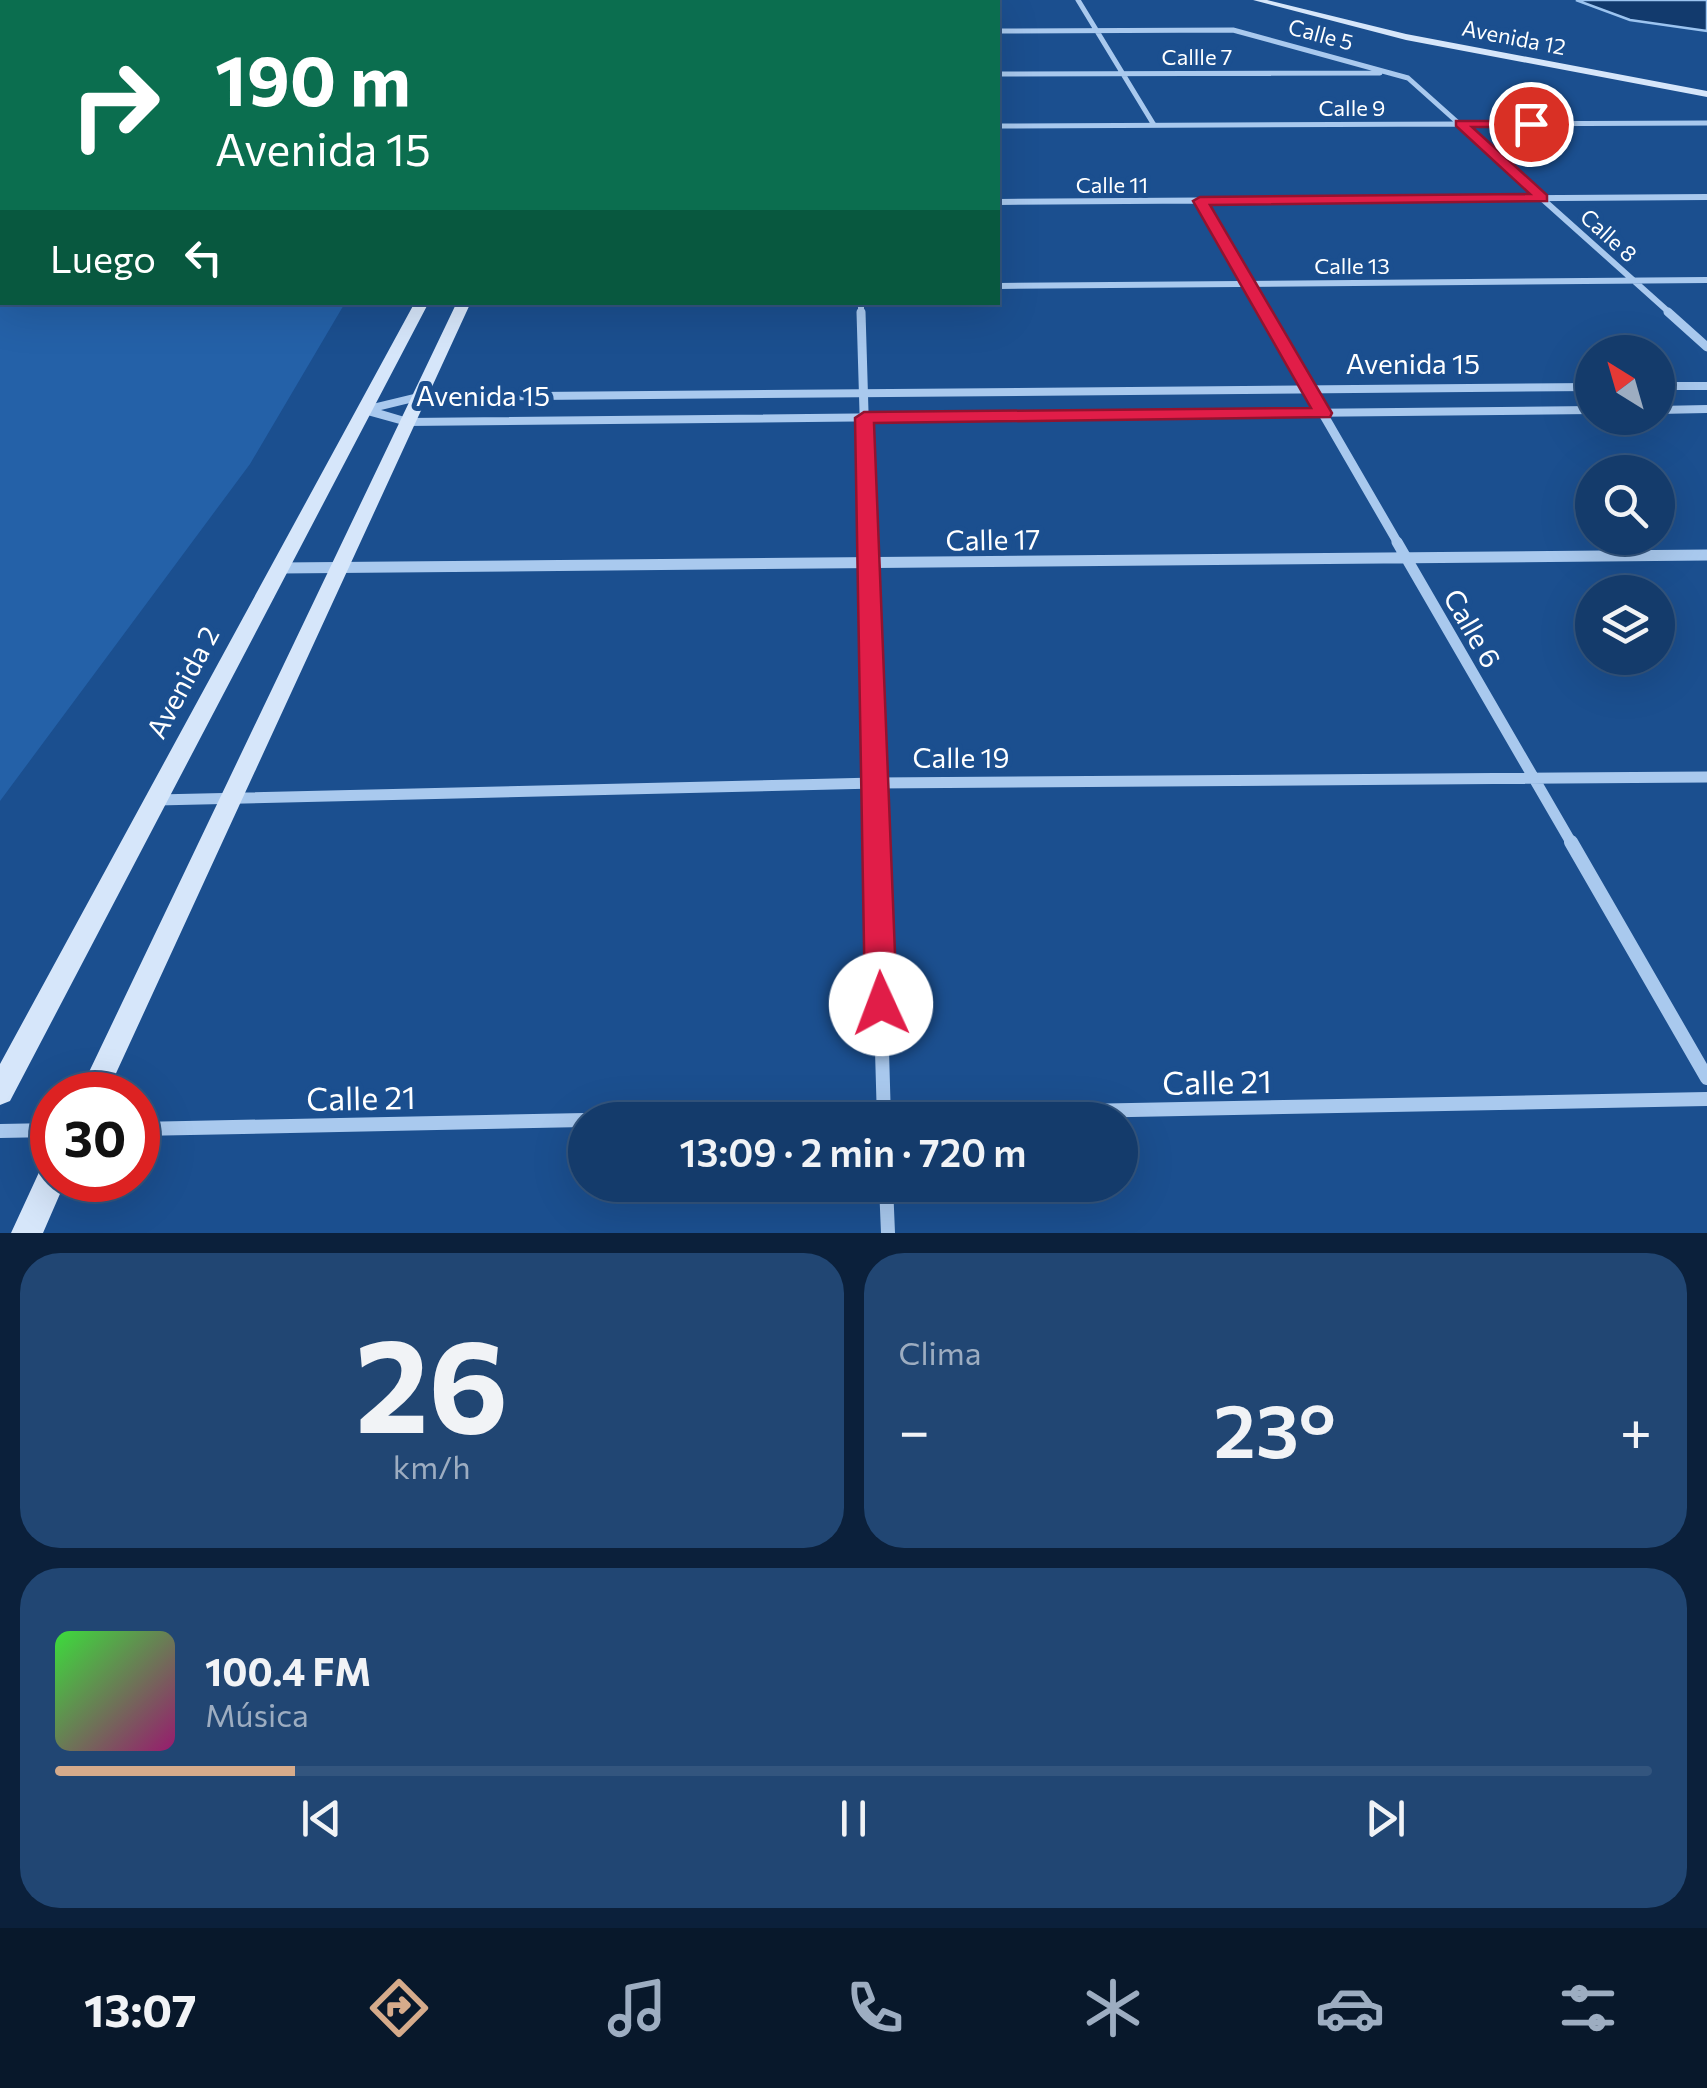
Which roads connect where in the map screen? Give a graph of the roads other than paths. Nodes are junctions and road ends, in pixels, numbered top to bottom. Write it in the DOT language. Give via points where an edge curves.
graph roads {
  1 [pos="1078,0"];
  2 [pos="1257,0"];
  3 [pos="1288,0"];
  4 [pos="1096,30"];
  5 [pos="1000,31"];
  6 [pos="1396,72"];
  7 [pos="1000,74"];
  8 [pos="1123,74"];
  9 [pos="1707,85"];
  10 [pos="1707,94"];
  11 [pos="1707,122"];
  12 [pos="1460,124"];
  13 [pos="1154,125"];
  14 [pos="1000,126"];
  15 [pos="1707,197"];
  16 [pos="1542,198"];
  17 [pos="1200,201"];
  18 [pos="1000,202"];
  19 [pos="1707,280"];
  20 [pos="1634,281"];
  21 [pos="1248,284"];
  22 [pos="1000,286"];
  23 [pos="420,305"];
  24 [pos="463,305"];
  25 [pos="861,305"];
  26 [pos="1707,347"];
  27 [pos="1675,386"];
  28 [pos="1707,386"];
  29 [pos="1575,387"];
  30 [pos="1309,389"];
  31 [pos="864,393"];
  32 [pos="418,397"];
  33 [pos="365,410"];
  34 [pos="1575,410"];
  35 [pos="1675,410"];
  36 [pos="1707,410"];
  37 [pos="1323,413"];
  38 [pos="864,418"];
  39 [pos="406,422"];
  40 [pos="1707,555"];
  41 [pos="1406,558"];
  42 [pos="868,562"];
  43 [pos="280,568"];
  44 [pos="338,568"];
  45 [pos="1707,776"];
  46 [pos="1534,778"];
  47 [pos="875,783"];
  48 [pos="230,799"];
  49 [pos="156,800"];
  50 [pos="103,1072"];
  51 [pos="1707,1078"];
  52 [pos="0,1092"];
  53 [pos="1707,1099"];
  54 [pos="884,1102"];
  55 [pos="1138,1112"];
  56 [pos="568,1120"];
  57 [pos="160,1129"];
  58 [pos="30,1130"];
  59 [pos="0,1131"];
  60 [pos="41,1202"];
  61 [pos="887,1202"];
  62 [pos="27,1233"];
  63 [pos="888,1233"];
  1 -- 4 [label="street"];
  2 -- 10 [label="main road, Avenida 12" via="1406,37"];
  3 -- 9 [label="main road, Avenida 12" via="1419,32"];
  4 -- 5 [label="street, Calle 5"];
  4 -- 6 [label="street, Calle 5" via="1233,30"];
  4 -- 8 [label="street"];
  6 -- 8 [label="street, Callle 7"];
  6 -- 12 [label="street, Calle 8"];
  7 -- 8 [label="street, Callle 7"];
  8 -- 13 [label="street"];
  11 -- 12 [label="street, Calle 9"];
  12 -- 13 [label="street, Calle 9"];
  12 -- 16 [label="street, Calle 8"];
  13 -- 14 [label="street, Calle 9"];
  15 -- 16 [label="street, Calle 11"];
  16 -- 17 [label="street, Calle 11"];
  16 -- 20 [label="street, Calle 8"];
  17 -- 18 [label="street, Calle 11"];
  17 -- 21 [label="street, Calle 6"];
  19 -- 20 [label="street, Calle 13"];
  20 -- 21 [label="street, Calle 13"];
  20 -- 26 [label="street, Calle 8"];
  21 -- 22 [label="street, Calle 13"];
  21 -- 30 [label="street, Calle 6"];
  23 -- 33 [label="main road, Avenida 2"];
  24 -- 32 [label="main road"];
  25 -- 31 [label="street"];
  27 -- 28 [label="street"];
  29 -- 30 [label="street, Avenida 15"];
  30 -- 31 [label="street, Avenida 15"];
  30 -- 37 [label="street, Calle 6"];
  31 -- 32 [label="street, Avenida 15"];
  31 -- 38 [label="street"];
  32 -- 33 [label="street, Avenida 15"];
  32 -- 39 [label="main road"];
  33 -- 39 [label="street, Avenida 15"];
  33 -- 43 [label="main road, Avenida 2"];
  34 -- 37 [label="street, Avenida 15"];
  35 -- 36 [label="street"];
  37 -- 38 [label="street, Avenida 15"];
  37 -- 41 [label="street, Calle 6"];
  38 -- 39 [label="street, Avenida 15"];
  38 -- 42 [label="street"];
  39 -- 44 [label="main road"];
  40 -- 41 [label="street, Calle 17"];
  41 -- 42 [label="street, Calle 17"];
  41 -- 46 [label="street, Calle 6"];
  42 -- 44 [label="street, Calle 17"];
  42 -- 47 [label="street"];
  43 -- 44 [label="street, Calle 17"];
  43 -- 49 [label="main road, Avenida 2"];
  44 -- 48 [label="main road"];
  45 -- 46 [label="street, Calle 19"];
  46 -- 47 [label="street, Calle 19"];
  46 -- 51 [label="street, Calle 6"];
  47 -- 48 [label="street, Calle 19"];
  47 -- 54 [label="street"];
  48 -- 49 [label="street, Calle 19"];
  48 -- 50 [label="main road"];
  49 -- 52 [label="main road, Avenida 2"];
  53 -- 55 [label="street, Calle 21"];
  56 -- 57 [label="street, Calle 21"];
  58 -- 59 [label="street"];
  60 -- 62 [label="main road"];
  61 -- 63 [label="street"];
}
